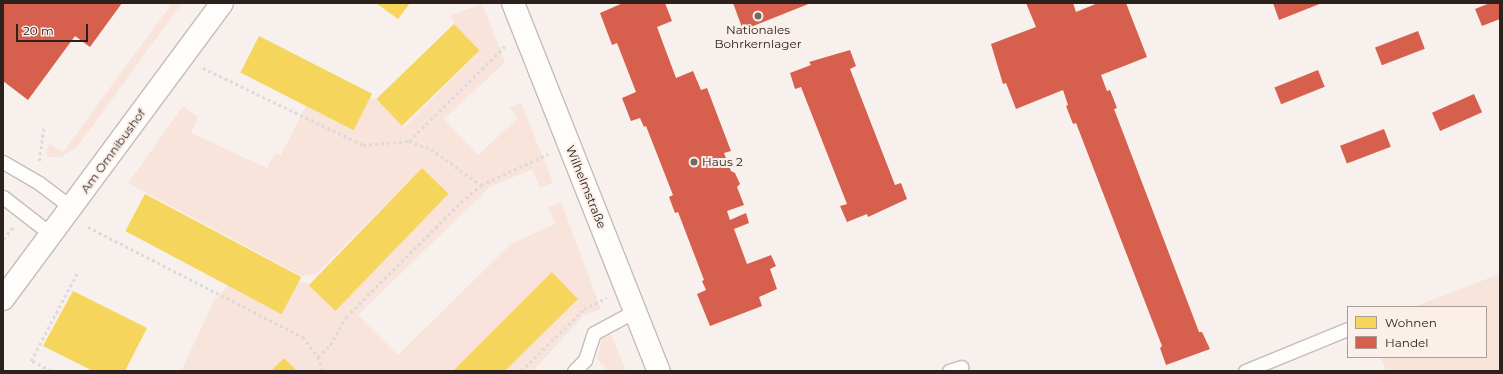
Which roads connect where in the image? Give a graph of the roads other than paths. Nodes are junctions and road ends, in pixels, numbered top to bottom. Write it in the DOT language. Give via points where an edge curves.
graph roads {
  1 [pos="222,3"];
  2 [pos="513,3"];
  3 [pos="3,162"];
  4 [pos="3,197"];
  5 [pos="72,208"];
  6 [pos="52,235"];
  7 [pos="3,299"];
  8 [pos="635,311"];
  9 [pos="1347,329"];
  10 [pos="574,371"];
  11 [pos="659,371"];
  12 [pos="1245,371"];
  1 -- 5 [label="street, Am Omnibushof"];
  2 -- 8 [label="street, Wilhelmstraße"];
  3 -- 5 [label="lane" via="39,183"];
  4 -- 6 [label="lane"];
  5 -- 6 [label="street, Am Omnibushof"];
  6 -- 7 [label="street, Am Omnibushof"];
  8 -- 10 [label="lane" via="594,333 585,360"];
  8 -- 11 [label="street, Wilhelmstraße"];
  9 -- 12 [label="lane"];
}
